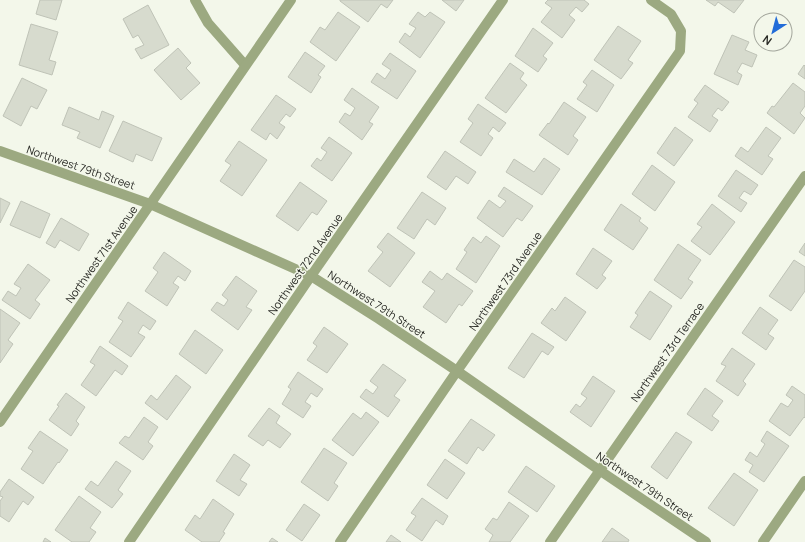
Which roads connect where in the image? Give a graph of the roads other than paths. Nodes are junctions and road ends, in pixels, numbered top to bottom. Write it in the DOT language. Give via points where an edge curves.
graph roads {
  1 [pos="195,0"];
  2 [pos="291,0"];
  3 [pos="503,0"];
  4 [pos="651,0"];
  5 [pos="245,65"];
  6 [pos="0,151"];
  7 [pos="805,176"];
  8 [pos="150,204"];
  9 [pos="311,276"];
  10 [pos="457,371"];
  11 [pos="0,422"];
  12 [pos="599,470"];
  13 [pos="805,481"];
  14 [pos="129,542"];
  15 [pos="340,542"];
  16 [pos="550,542"];
  17 [pos="706,542"];
  18 [pos="763,542"];
  1 -- 5 [label="street" via="208,23"];
  2 -- 5 [label="street, Northwest 71st Avenue"];
  3 -- 9 [label="street, Northwest 72nd Avenue"];
  4 -- 10 [label="street, Northwest 73rd Avenue" via="671,14 681,31 680,51"];
  5 -- 8 [label="street, Northwest 71st Avenue"];
  6 -- 8 [label="street, Northwest 79th Street"];
  7 -- 12 [label="street, Northwest 73rd Terrace"];
  8 -- 9 [label="street, Northwest 79th Street"];
  8 -- 11 [label="street, Northwest 71st Avenue"];
  9 -- 10 [label="street, Northwest 79th Street"];
  9 -- 14 [label="street, Northwest 72nd Avenue"];
  10 -- 12 [label="street, Northwest 79th Street"];
  10 -- 15 [label="street, Northwest 73rd Avenue"];
  12 -- 16 [label="street, Northwest 73rd Terrace"];
  12 -- 17 [label="street, Northwest 79th Street"];
  13 -- 18 [label="street"];
}
